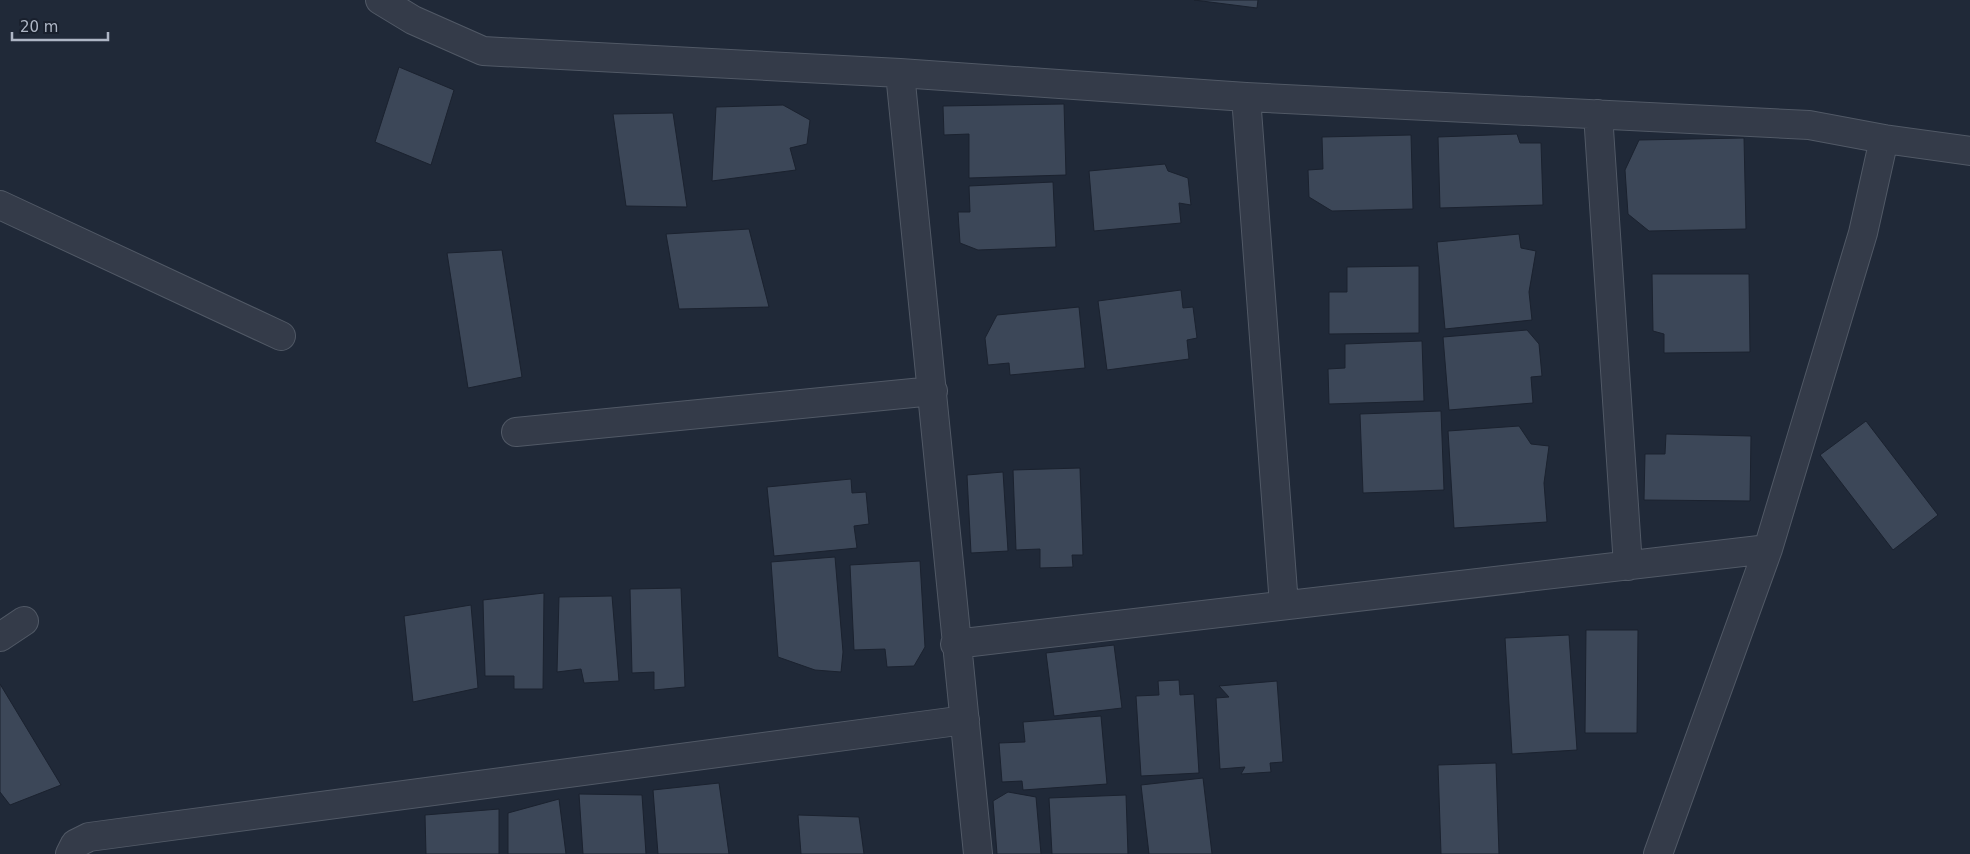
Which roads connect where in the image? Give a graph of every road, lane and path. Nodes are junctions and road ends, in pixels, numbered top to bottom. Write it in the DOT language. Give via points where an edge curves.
graph roads {
  1 [pos="380,0"];
  2 [pos="417,10"];
  3 [pos="900,73"];
  4 [pos="1246,97"];
  5 [pos="1598,114"];
  6 [pos="1884,139"];
  7 [pos="1970,151"];
  8 [pos="0,205"];
  9 [pos="281,336"];
  10 [pos="933,391"];
  11 [pos="516,432"];
  12 [pos="1768,549"];
  13 [pos="1628,566"];
  14 [pos="1284,605"];
  15 [pos="24,621"];
  16 [pos="0,637"];
  17 [pos="955,644"];
  18 [pos="965,720"];
  19 [pos="70,854"];
  20 [pos="978,854"];
  21 [pos="1658,854"];
  1 -- 2 [label="street"];
  2 -- 3 [label="street" via="483,51"];
  3 -- 4 [label="street"];
  3 -- 10 [label="street"];
  4 -- 5 [label="street"];
  4 -- 14 [label="street"];
  5 -- 6 [label="street" via="1809,125"];
  5 -- 13 [label="street"];
  6 -- 7 [label="street"];
  6 -- 12 [label="street" via="1863,233"];
  8 -- 9 [label="street"];
  10 -- 11 [label="street"];
  10 -- 17 [label="street"];
  12 -- 13 [label="street"];
  12 -- 21 [label="street"];
  13 -- 14 [label="street"];
  14 -- 17 [label="street"];
  15 -- 16 [label="street"];
  17 -- 18 [label="street"];
  18 -- 19 [label="street" via="89,836 75,844"];
  18 -- 20 [label="street"];
}
